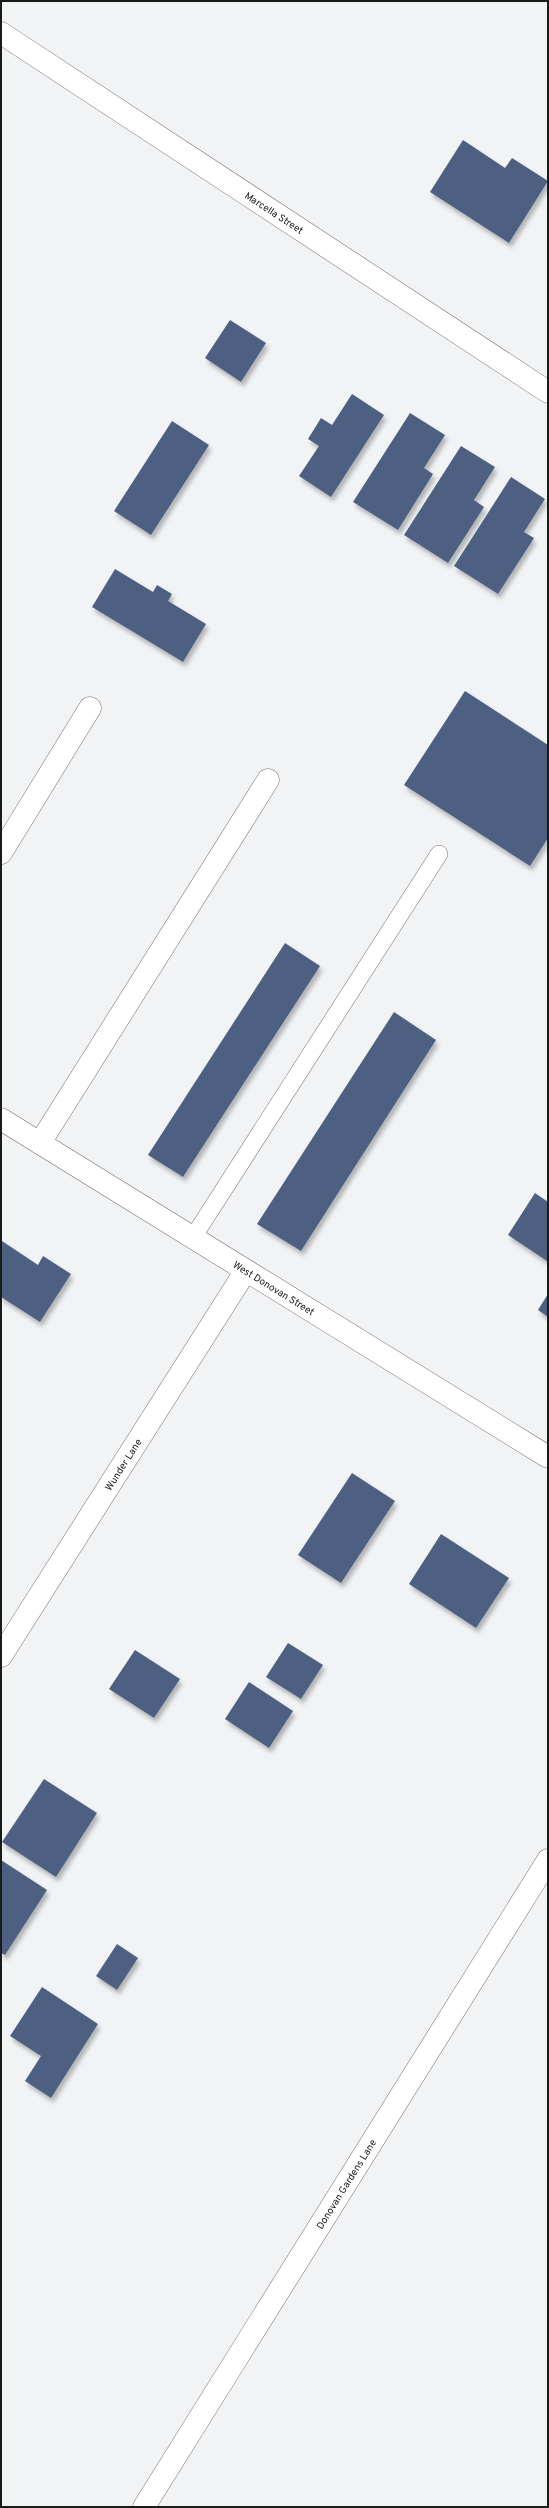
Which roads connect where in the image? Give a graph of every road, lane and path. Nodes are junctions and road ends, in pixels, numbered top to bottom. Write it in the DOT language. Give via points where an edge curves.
graph roads {
  1 [pos="1,33"];
  2 [pos="548,392"];
  3 [pos="90,708"];
  4 [pos="268,780"];
  5 [pos="1,853"];
  6 [pos="439,854"];
  7 [pos="1,1119"];
  8 [pos="40,1143"];
  9 [pos="192,1239"];
  10 [pos="245,1272"];
  11 [pos="548,1457"];
  12 [pos="1,1656"];
  13 [pos="548,1860"];
  14 [pos="144,2507"];
  1 -- 2 [label="street, Marcella Street"];
  3 -- 5 [label="street"];
  4 -- 8 [label="street"];
  6 -- 9 [label="lane"];
  7 -- 8 [label="street, West Donovan Street"];
  8 -- 9 [label="street, West Donovan Street"];
  9 -- 10 [label="street, West Donovan Street"];
  10 -- 11 [label="street, West Donovan Street"];
  10 -- 12 [label="street, Wunder Lane"];
  13 -- 14 [label="street, Donovan Gardens Lane"];
}
